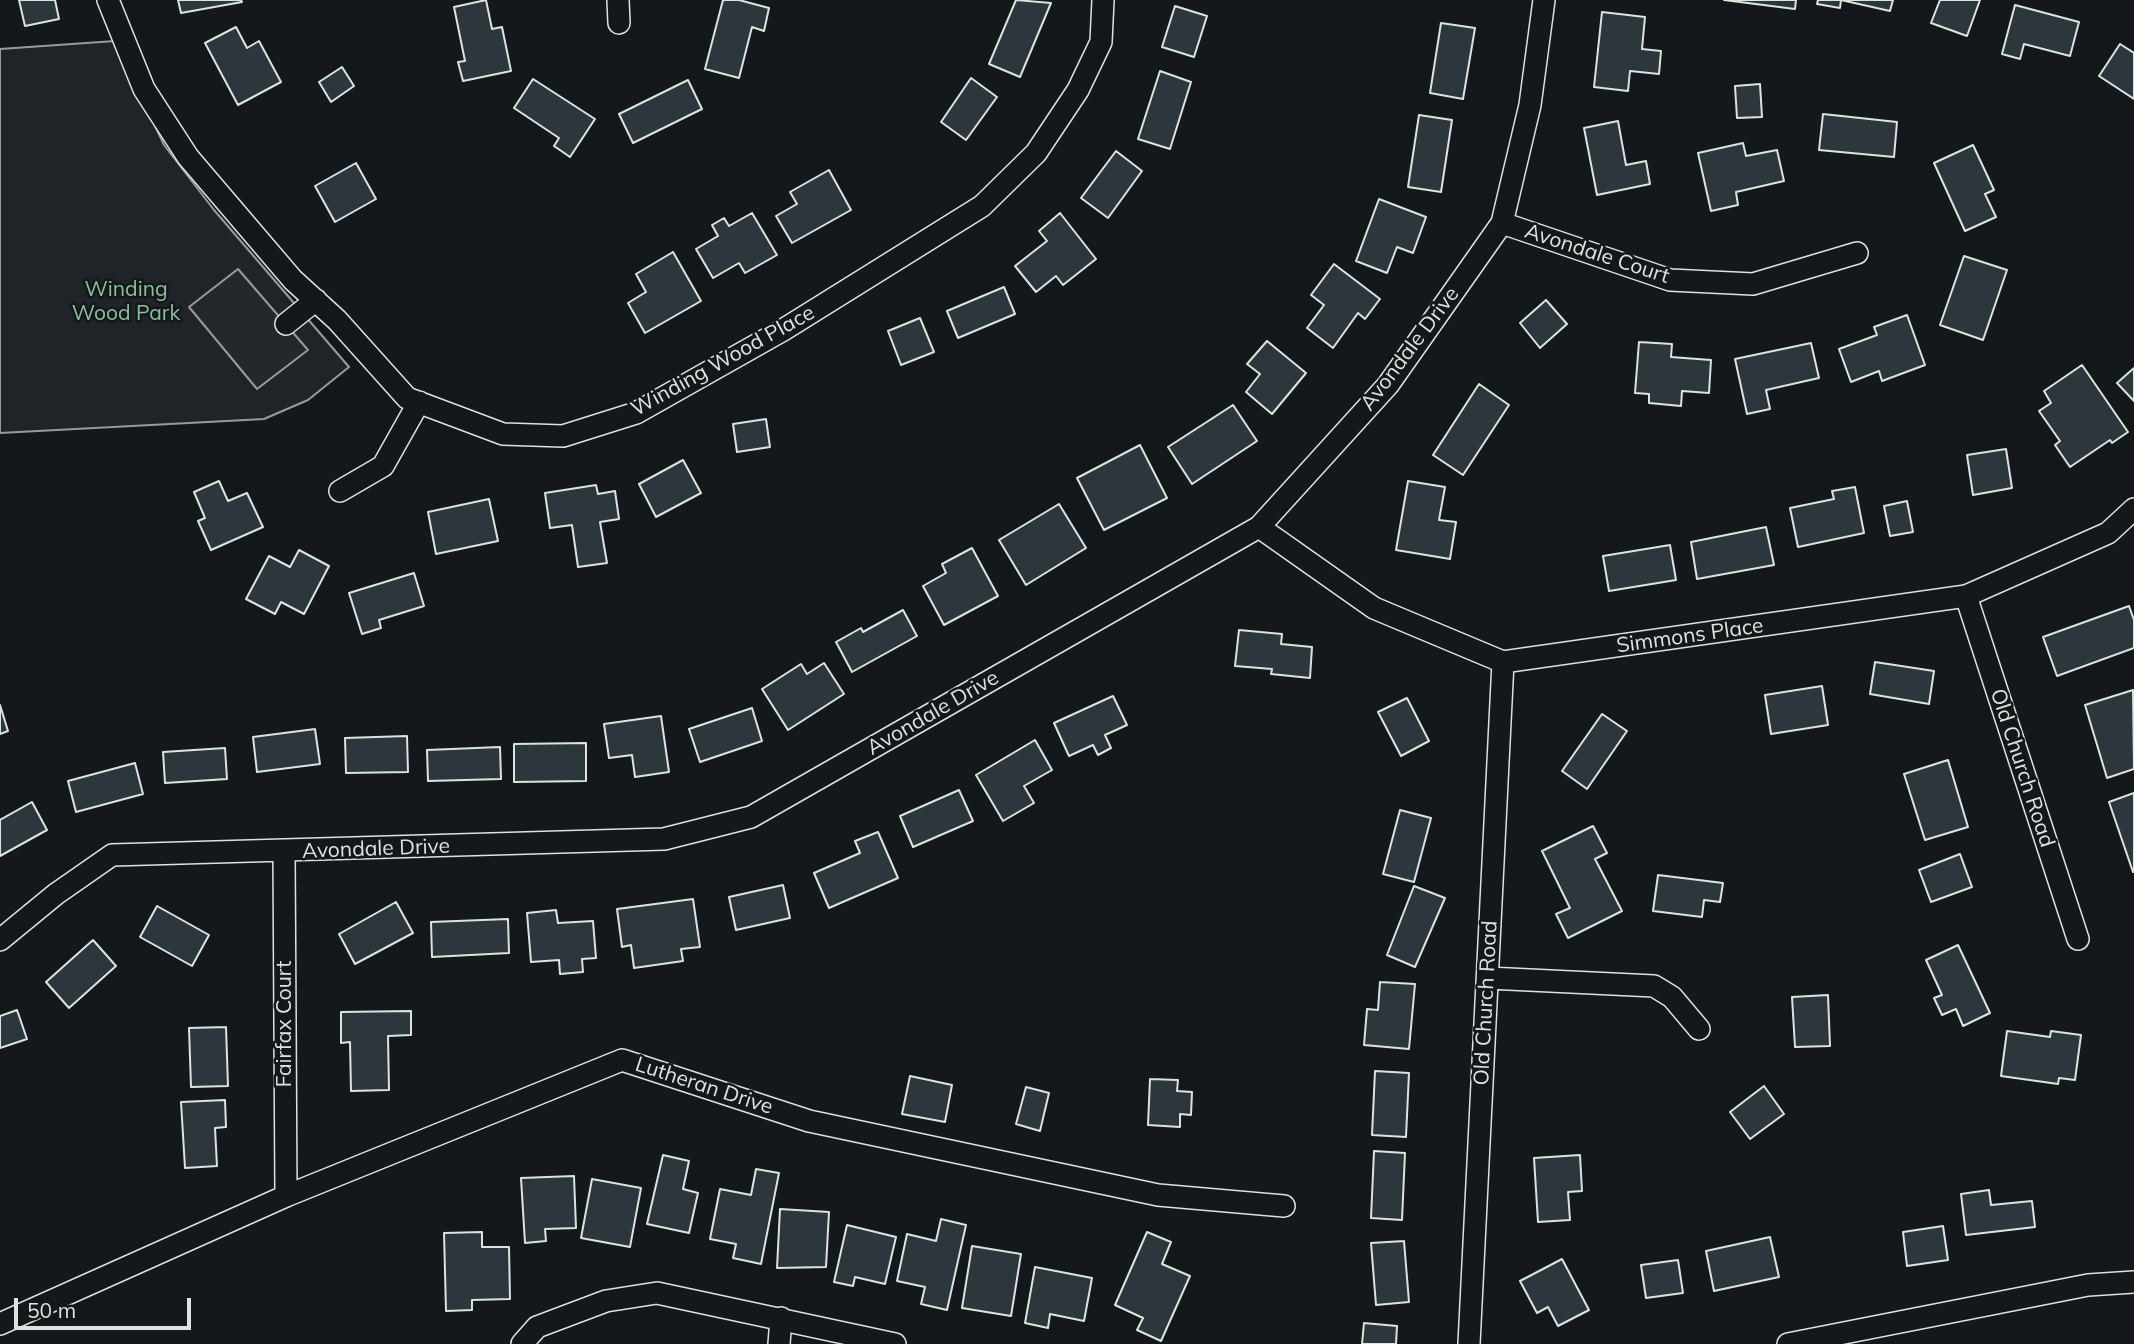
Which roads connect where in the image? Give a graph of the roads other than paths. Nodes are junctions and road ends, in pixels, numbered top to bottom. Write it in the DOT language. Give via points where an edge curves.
graph roads {
  1 [pos="108,0"];
  2 [pos="618,0"];
  3 [pos="1103,0"];
  4 [pos="1544,0"];
  5 [pos="619,23"];
  6 [pos="1502,223"];
  7 [pos="1857,253"];
  8 [pos="316,300"];
  9 [pos="286,324"];
  10 [pos="419,402"];
  11 [pos="340,491"];
  12 [pos="2134,509"];
  13 [pos="1259,527"];
  14 [pos="1966,596"];
  15 [pos="1503,662"];
  16 [pos="284,852"];
  17 [pos="2078,939"];
  18 [pos="0,940"];
  19 [pos="1488,978"];
  20 [pos="1699,1029"];
  21 [pos="286,1196"];
  22 [pos="1284,1206"];
  23 [pos="2134,1282"];
  24 [pos="781,1318"];
  25 [pos="0,1324"];
  26 [pos="522,1344"];
  27 [pos="779,1344"];
  28 [pos="895,1344"];
  29 [pos="1469,1344"];
  30 [pos="1787,1344"];
  1 -- 8 [label="street, Winding Wood Place" via="144,89 188,157 293,280"];
  2 -- 5 [label="street"];
  3 -- 10 [label="street, Winding Wood Place" via="1101,42 1078,90 1036,153 982,206 783,330 636,413 563,436 503,433"];
  4 -- 6 [label="street, Avondale Drive" via="1530,105"];
  6 -- 7 [label="street, Avondale Court" via="1670,280 1753,284"];
  6 -- 13 [label="street, Avondale Drive" via="1388,386"];
  8 -- 9 [label="street"];
  8 -- 10 [label="street, Winding Wood Place" via="407,398"];
  10 -- 11 [label="street" via="383,466"];
  12 -- 14 [label="street, Simmons Place" via="2108,533"];
  13 -- 15 [label="street" via="1374,608"];
  13 -- 16 [label="street, Avondale Drive" via="751,817 664,839"];
  14 -- 15 [label="street, Simmons Place"];
  14 -- 17 [label="street, Old Church Road"];
  15 -- 19 [label="street, Old Church Road"];
  16 -- 18 [label="street, Avondale Drive" via="112,855"];
  16 -- 21 [label="street, Fairfax Court"];
  19 -- 20 [label="street" via="1654,986 1672,997"];
  19 -- 29 [label="street, Old Church Road"];
  21 -- 22 [label="street, Lutheran Drive" via="622,1060 809,1121 1158,1195"];
  21 -- 25 [label="street, Lutheran Drive"];
  23 -- 30 [label="street" via="2088,1285"];
  24 -- 26 [label="street" via="657,1293 606,1301 537,1327"];
  24 -- 27 [label="street"];
  24 -- 28 [label="street"];
}
